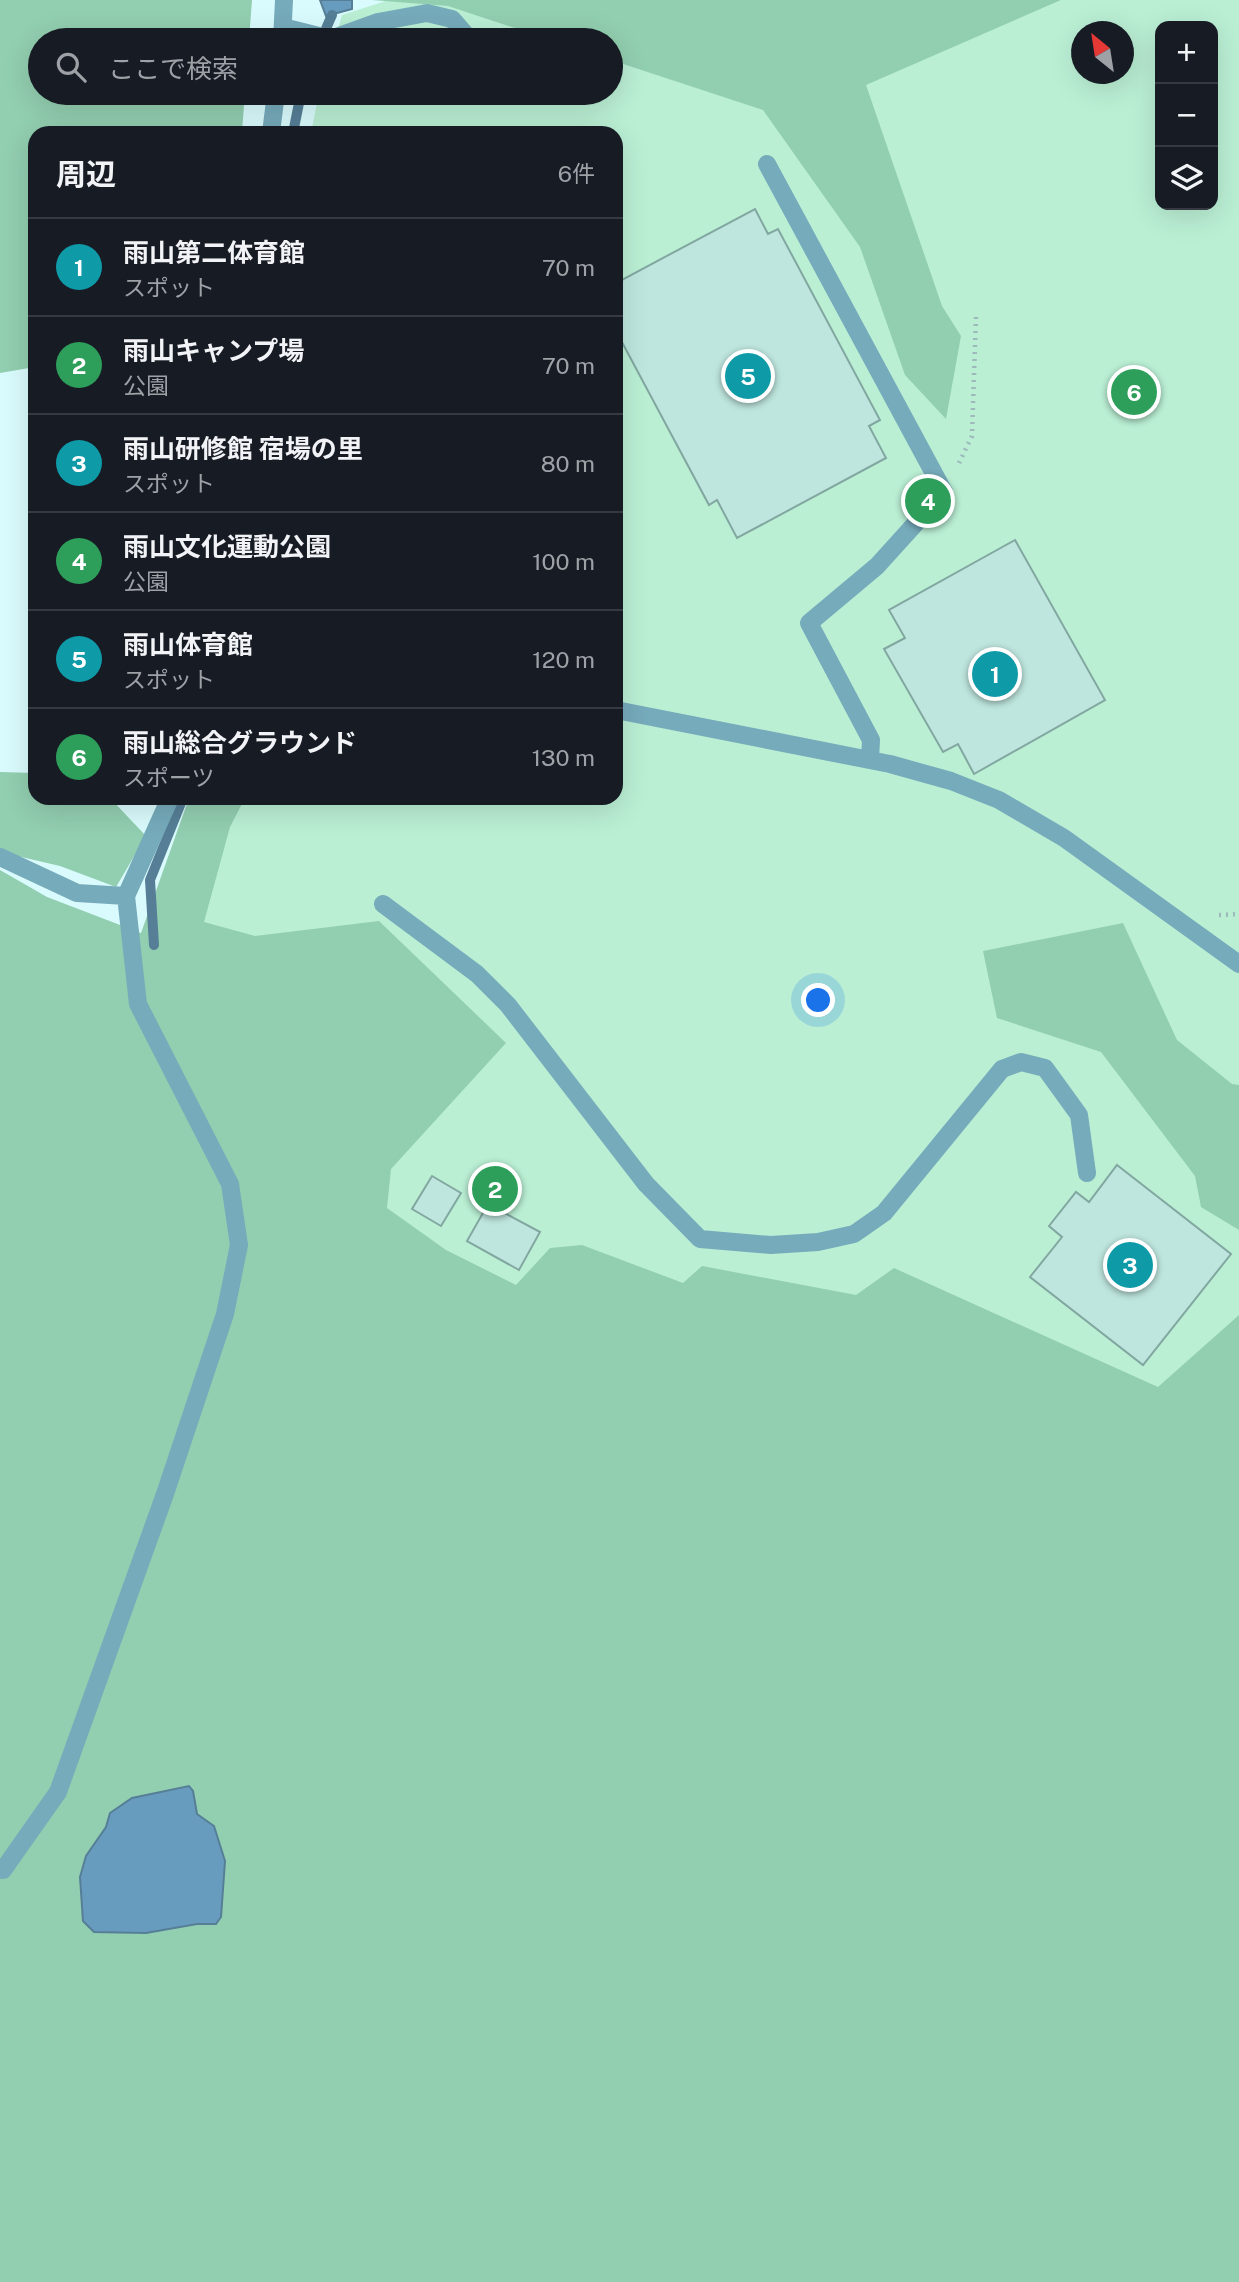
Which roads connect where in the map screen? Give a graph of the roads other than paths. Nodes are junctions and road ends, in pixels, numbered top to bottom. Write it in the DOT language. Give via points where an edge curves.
graph roads {
  1 [pos="284,0"];
  2 [pos="283,28"];
  3 [pos="361,28"];
  4 [pos="460,28"];
  5 [pos="274,105"];
  6 [pos="272,126"];
  7 [pos="767,164"];
  8 [pos="623,711"];
  9 [pos="870,760"];
  10 [pos="167,805"];
  11 [pos="0,857"];
  12 [pos="126,896"];
  13 [pos="383,904"];
  14 [pos="1239,964"];
  15 [pos="1087,1173"];
  16 [pos="3,1870"];
  1 -- 2 [label="street"];
  3 -- 4 [label="street" via="426,13 452,19"];
  5 -- 6 [label="street"];
  7 -- 9 [label="street" via="944,492 877,566 808,623 871,740"];
  8 -- 9 [label="street"];
  9 -- 14 [label="street" via="999,800 1064,838"];
  10 -- 12 [label="street"];
  11 -- 12 [label="street" via="77,892"];
  12 -- 16 [label="street" via="138,1004 230,1184 239,1245 225,1314 58,1792"];
  13 -- 15 [label="street" via="477,974 508,1005 646,1184 700,1239 771,1245 854,1234 884,1213 1002,1069 1021,1062 1045,1068 1079,1115"];
}
